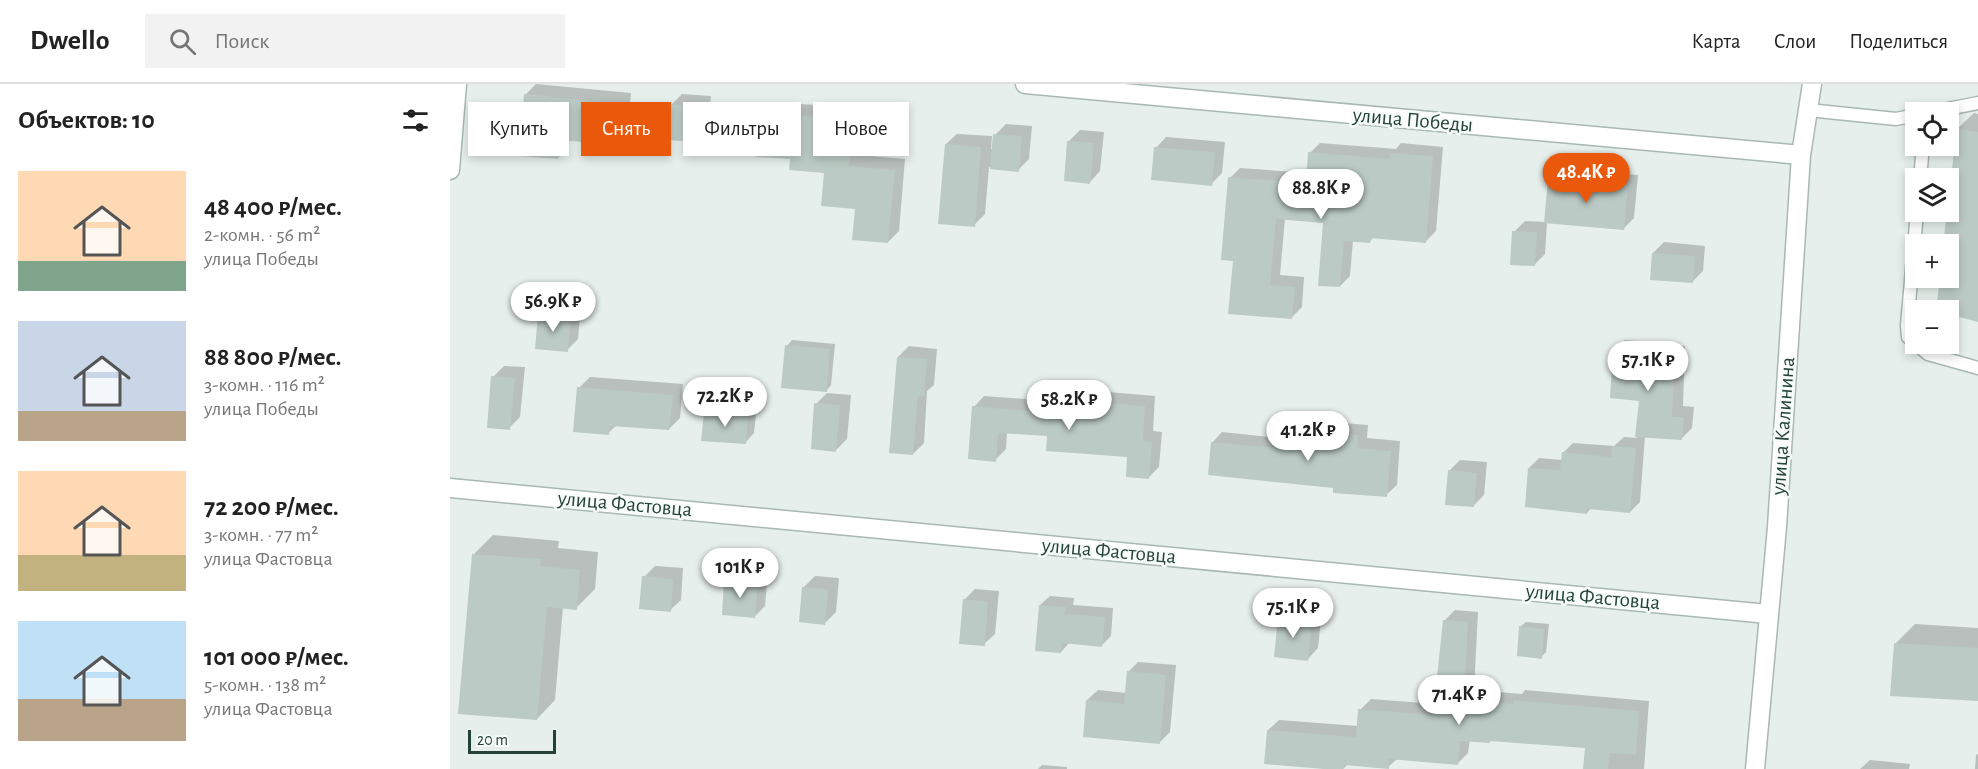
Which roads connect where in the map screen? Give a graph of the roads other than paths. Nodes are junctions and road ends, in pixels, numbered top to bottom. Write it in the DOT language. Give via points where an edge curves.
graph roads {
  1 [pos="456,84"];
  2 [pos="1025,84"];
  3 [pos="1812,84"];
  4 [pos="1978,103"];
  5 [pos="1959,107"];
  6 [pos="1808,110"];
  7 [pos="1905,118"];
  8 [pos="1801,155"];
  9 [pos="450,170"];
  10 [pos="1916,222"];
  11 [pos="1978,368"];
  12 [pos="450,488"];
  13 [pos="1768,614"];
  14 [pos="1755,769"];
  1 -- 9 [label="street"];
  2 -- 8 [label="street, улица Победы"];
  3 -- 6 [label="street, улица Калинина"];
  4 -- 5 [label="lane"];
  6 -- 7 [label="lane"];
  6 -- 8 [label="street, улица Калинина"];
  8 -- 13 [label="street, улица Калинина"];
  10 -- 11 [label="lane" via="1908,338 1928,354"];
  12 -- 13 [label="street, улица Фастовца"];
  13 -- 14 [label="street, улица Калинина"];
}
